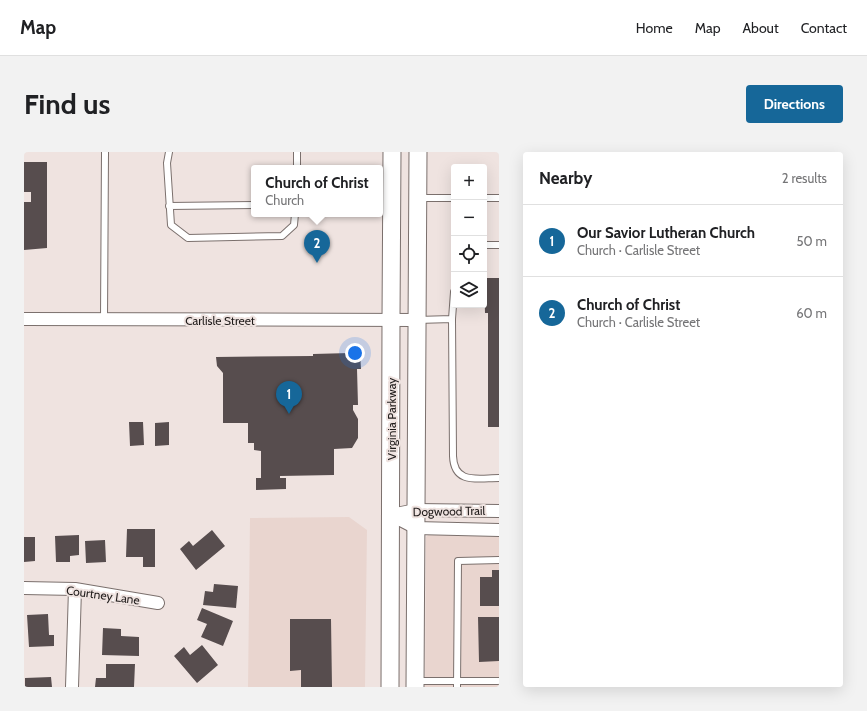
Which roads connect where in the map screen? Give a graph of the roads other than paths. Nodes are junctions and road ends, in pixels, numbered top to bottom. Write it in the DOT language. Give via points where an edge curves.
graph roads {
  1 [pos="105,152"];
  2 [pos="169,152"];
  3 [pos="298,152"];
  4 [pos="392,152"];
  5 [pos="418,152"];
  6 [pos="297,165"];
  7 [pos="417,198"];
  8 [pos="451,198"];
  9 [pos="487,198"];
  10 [pos="499,198"];
  11 [pos="169,206"];
  12 [pos="251,206"];
  13 [pos="295,217"];
  14 [pos="487,245"];
  15 [pos="499,245"];
  16 [pos="453,308"];
  17 [pos="24,319"];
  18 [pos="104,319"];
  19 [pos="452,319"];
  20 [pos="390,320"];
  21 [pos="417,320"];
  22 [pos="499,478"];
  23 [pos="416,510"];
  24 [pos="499,511"];
  25 [pos="390,515"];
  26 [pos="416,528"];
  27 [pos="499,530"];
  28 [pos="499,560"];
  29 [pos="24,588"];
  30 [pos="76,589"];
  31 [pos="158,603"];
  32 [pos="499,681"];
  33 [pos="415,684"];
  34 [pos="457,684"];
  35 [pos="72,687"];
  36 [pos="390,687"];
  1 -- 18 [label="lane"];
  2 -- 11 [label="lane"];
  3 -- 6 [label="lane"];
  4 -- 20 [label="main road, Virginia Parkway"];
  5 -- 7 [label="main road, Virginia Parkway"];
  7 -- 8 [label="lane"];
  7 -- 21 [label="main road, Virginia Parkway"];
  9 -- 10 [label="lane"];
  11 -- 12 [label="lane"];
  11 -- 13 [label="lane" via="171,225 188,238 282,236 294,224"];
  14 -- 15 [label="lane"];
  16 -- 19 [label="lane"];
  17 -- 18 [label="street, Carlisle Street"];
  18 -- 20 [label="street, Carlisle Street"];
  19 -- 21 [label="lane"];
  19 -- 22 [label="lane" via="456,469 466,478"];
  20 -- 21 [label="street, Carlisle Street"];
  20 -- 25 [label="main road, Virginia Parkway"];
  21 -- 23 [label="main road, Virginia Parkway"];
  23 -- 24 [label="street, Dogwood Trail"];
  23 -- 25 [label="street, Dogwood Trail"];
  23 -- 26 [label="main road, Virginia Parkway"];
  25 -- 26 [label="street, Dogwood Trail"];
  25 -- 36 [label="main road, Virginia Parkway"];
  26 -- 27 [label="street, Dogwood Trail"];
  26 -- 33 [label="main road, Virginia Parkway"];
  28 -- 34 [label="lane" via="458,561"];
  29 -- 30 [label="street, Courtney Lane"];
  30 -- 31 [label="street, Courtney Lane"];
  30 -- 35 [label="street"];
  32 -- 34 [label="lane"];
  33 -- 34 [label="lane"];
}
